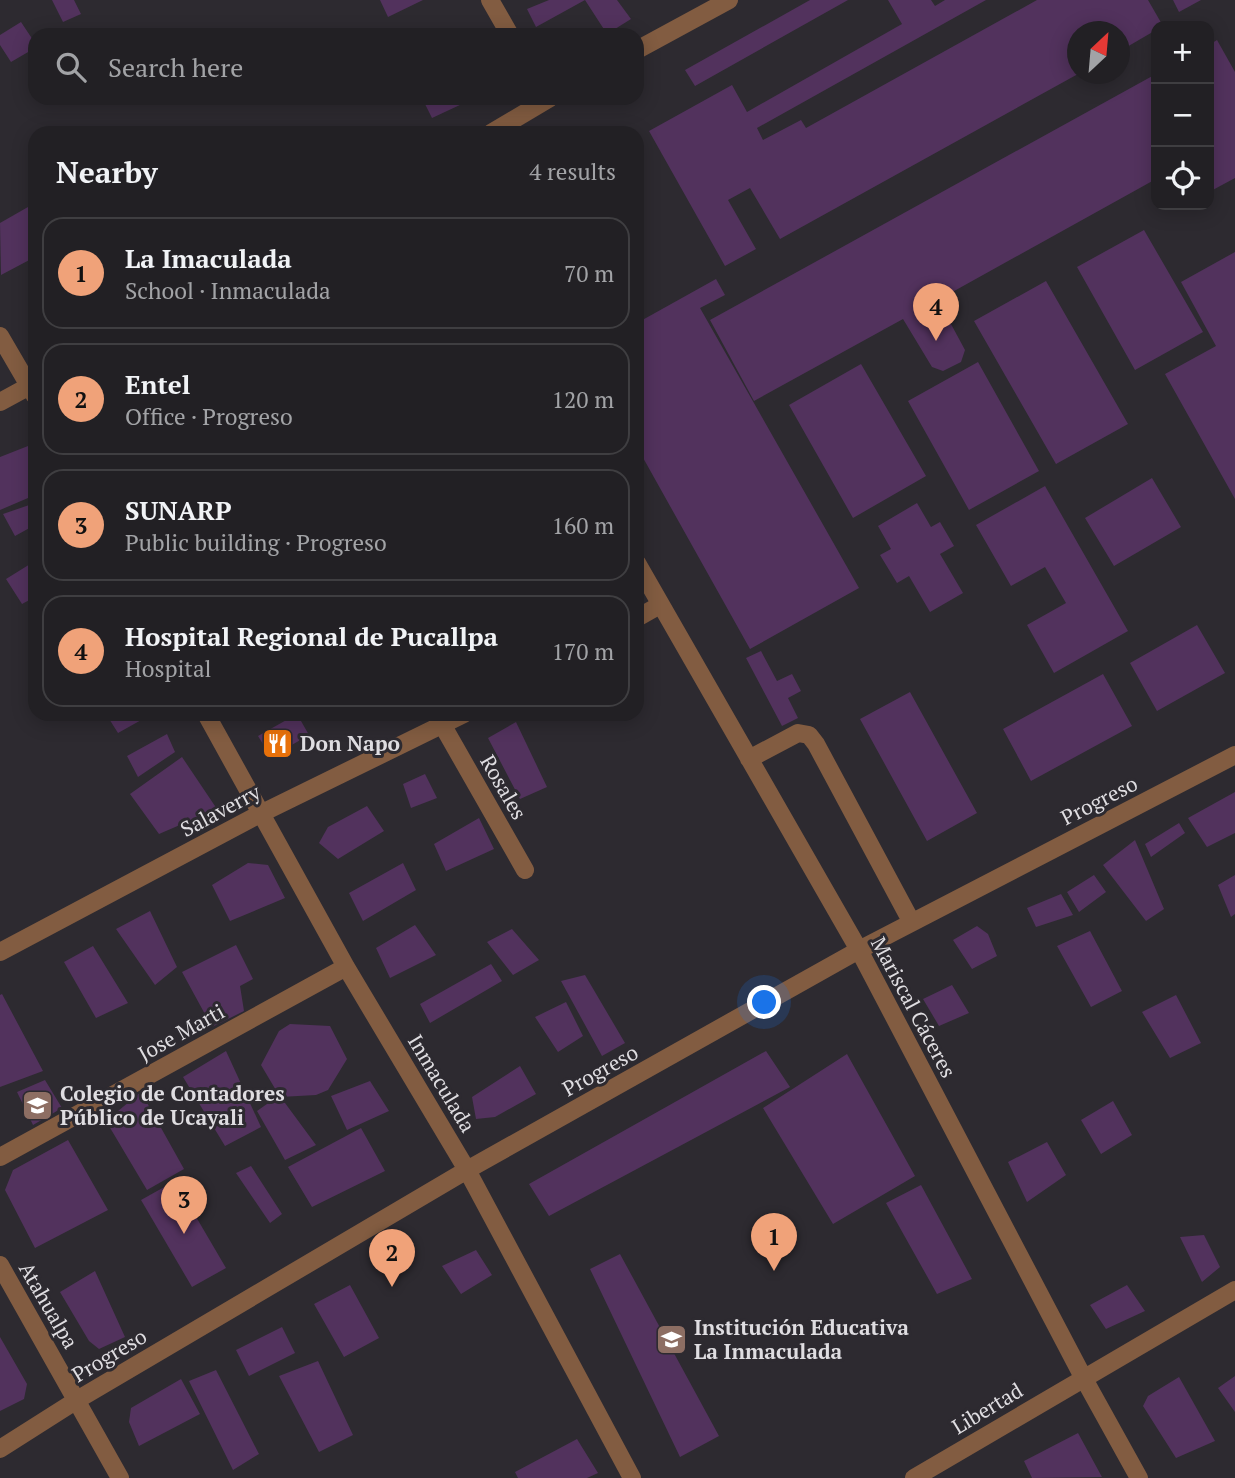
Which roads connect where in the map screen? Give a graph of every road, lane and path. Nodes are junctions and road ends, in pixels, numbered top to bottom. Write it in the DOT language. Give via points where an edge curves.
graph roads {
  1 [pos="490,0"];
  2 [pos="729,0"];
  3 [pos="506,28"];
  4 [pos="644,46"];
  5 [pos="538,105"];
  6 [pos="503,126"];
  7 [pos="0,336"];
  8 [pos="28,381"];
  9 [pos="28,391"];
  10 [pos="0,402"];
  11 [pos="644,576"];
  12 [pos="660,605"];
  13 [pos="644,614"];
  14 [pos="210,721"];
  15 [pos="452,721"];
  16 [pos="443,726"];
  17 [pos="1235,755"];
  18 [pos="749,759"];
  19 [pos="260,814"];
  20 [pos="525,870"];
  21 [pos="911,921"];
  22 [pos="859,950"];
  23 [pos="0,952"];
  24 [pos="346,967"];
  25 [pos="0,1157"];
  26 [pos="467,1170"];
  27 [pos="0,1265"];
  28 [pos="1235,1290"];
  29 [pos="1083,1377"];
  30 [pos="77,1400"];
  31 [pos="0,1449"];
  32 [pos="120,1478"];
  33 [pos="632,1478"];
  34 [pos="914,1478"];
  35 [pos="1139,1478"];
  1 -- 3 [label="street"];
  2 -- 4 [label="street"];
  5 -- 6 [label="street"];
  7 -- 8 [label="street"];
  9 -- 10 [label="street"];
  11 -- 12 [label="street, Mariscal Cáceres"];
  12 -- 13 [label="street"];
  12 -- 18 [label="street, Mariscal Cáceres"];
  14 -- 19 [label="street, Inmaculada"];
  15 -- 16 [label="street, Salaverry"];
  16 -- 19 [label="street, Salaverry"];
  16 -- 20 [label="street, Rosales"];
  17 -- 21 [label="street, Progreso"];
  18 -- 21 [label="street" via="798,733 809,735"];
  18 -- 22 [label="street, Mariscal Cáceres"];
  19 -- 23 [label="street, Salaverry"];
  19 -- 24 [label="street, Inmaculada"];
  21 -- 22 [label="street, Progreso"];
  22 -- 26 [label="street, Progreso"];
  22 -- 29 [label="street, Mariscal Cáceres"];
  24 -- 25 [label="street, Jose Marti"];
  24 -- 26 [label="street, Inmaculada"];
  26 -- 30 [label="street, Progreso"];
  26 -- 33 [label="street, Inmaculada"];
  27 -- 30 [label="street, Atahualpa"];
  28 -- 29 [label="street, Libertad"];
  29 -- 34 [label="street, Libertad"];
  29 -- 35 [label="street, Mariscal Cáceres"];
  30 -- 31 [label="street, Progreso"];
  30 -- 32 [label="street, Atahualpa"];
}
